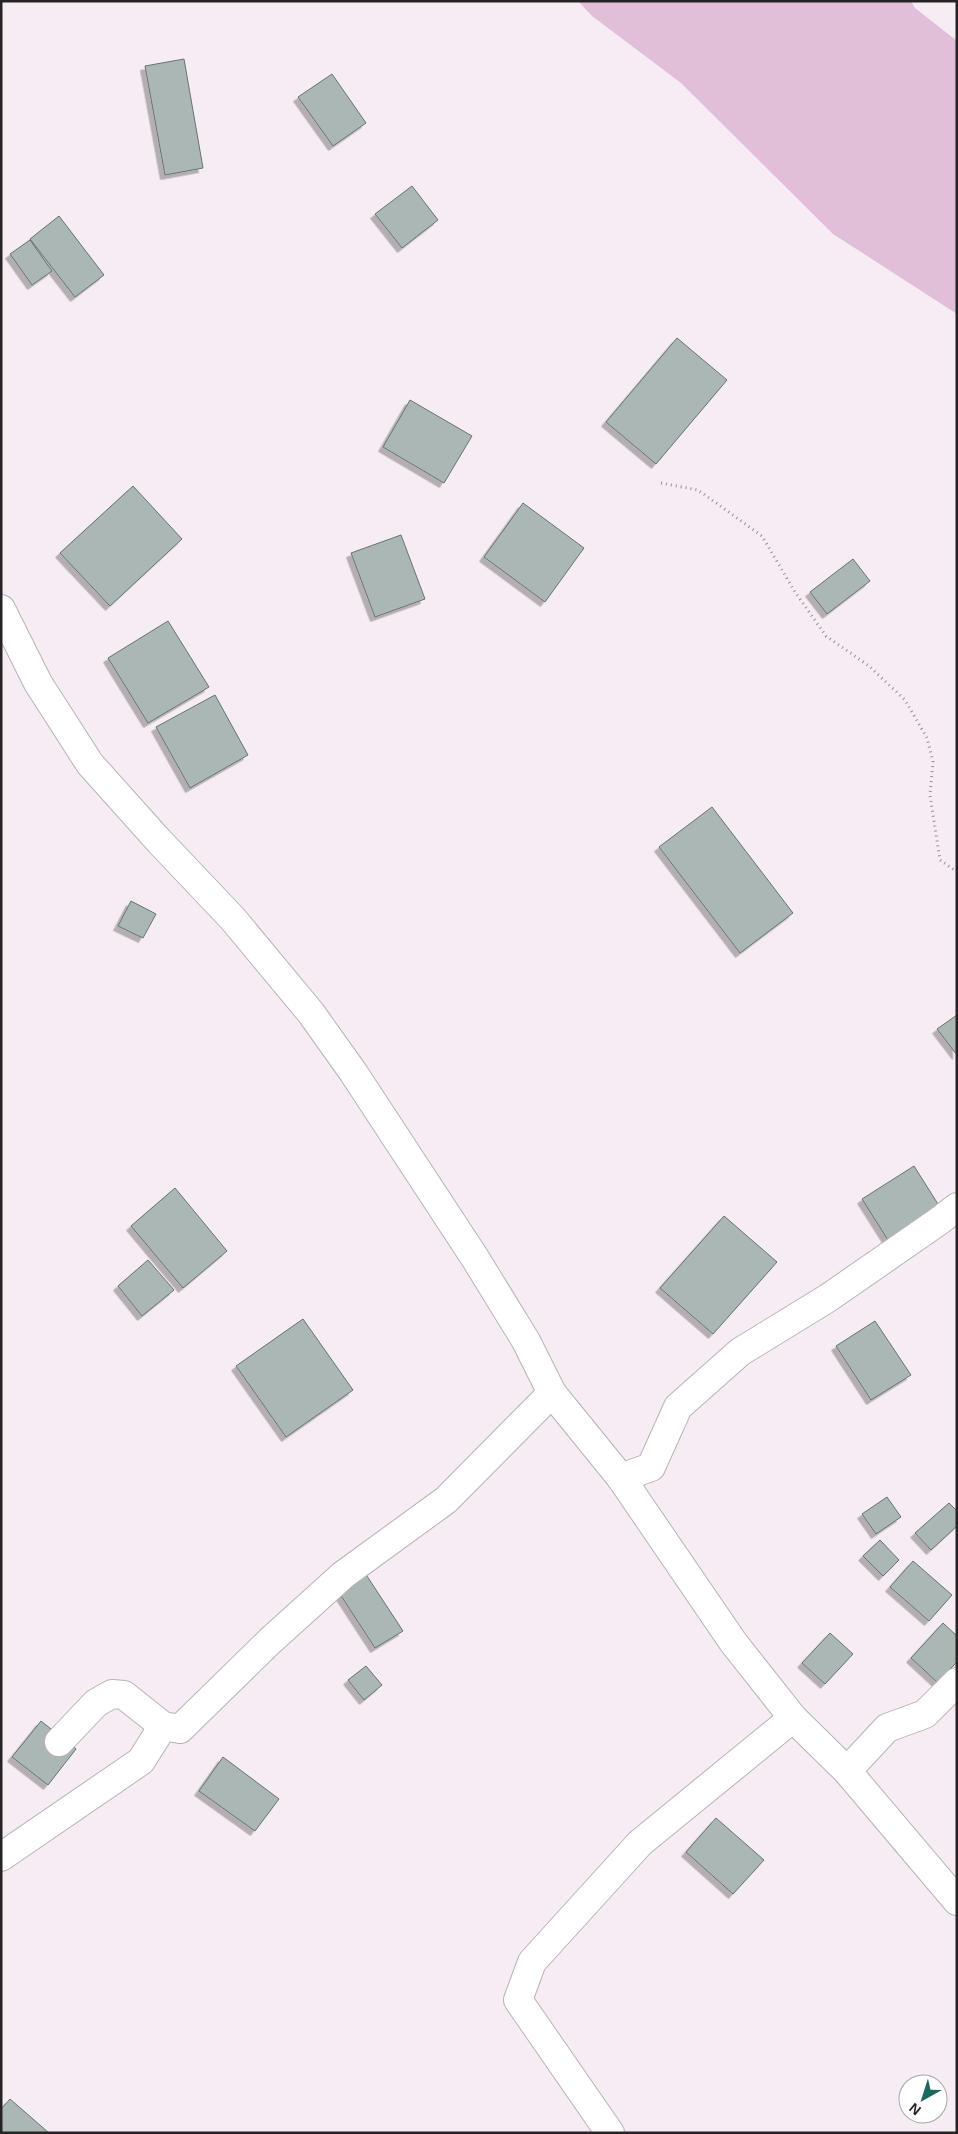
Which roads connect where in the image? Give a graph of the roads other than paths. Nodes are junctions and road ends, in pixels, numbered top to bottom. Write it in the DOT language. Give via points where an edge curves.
graph roads {
  1 [pos="1,609"];
  2 [pos="957,1207"];
  3 [pos="552,1393"];
  4 [pos="621,1478"];
  5 [pos="957,1682"];
  6 [pos="793,1718"];
  7 [pos="163,1726"];
  8 [pos="59,1742"];
  9 [pos="847,1771"];
  10 [pos="1,1857"];
  11 [pos="957,1900"];
  12 [pos="610,2133"];
  1 -- 3 [label="street" via="38,683 90,764 233,918 311,1013 353,1072 475,1258 526,1341"];
  2 -- 4 [label="street" via="828,1298 740,1352 678,1406 651,1467"];
  3 -- 4 [label="street"];
  3 -- 7 [label="street" via="446,1500 343,1575 180,1729"];
  4 -- 6 [label="street" via="733,1642"];
  5 -- 9 [label="street" via="925,1714 886,1728"];
  6 -- 9 [label="street"];
  6 -- 12 [label="street" via="640,1843 532,1962 518,2000"];
  7 -- 8 [label="street" via="124,1695 112,1694 96,1703"];
  7 -- 10 [label="street" via="141,1761"];
  9 -- 11 [label="street"];
}
